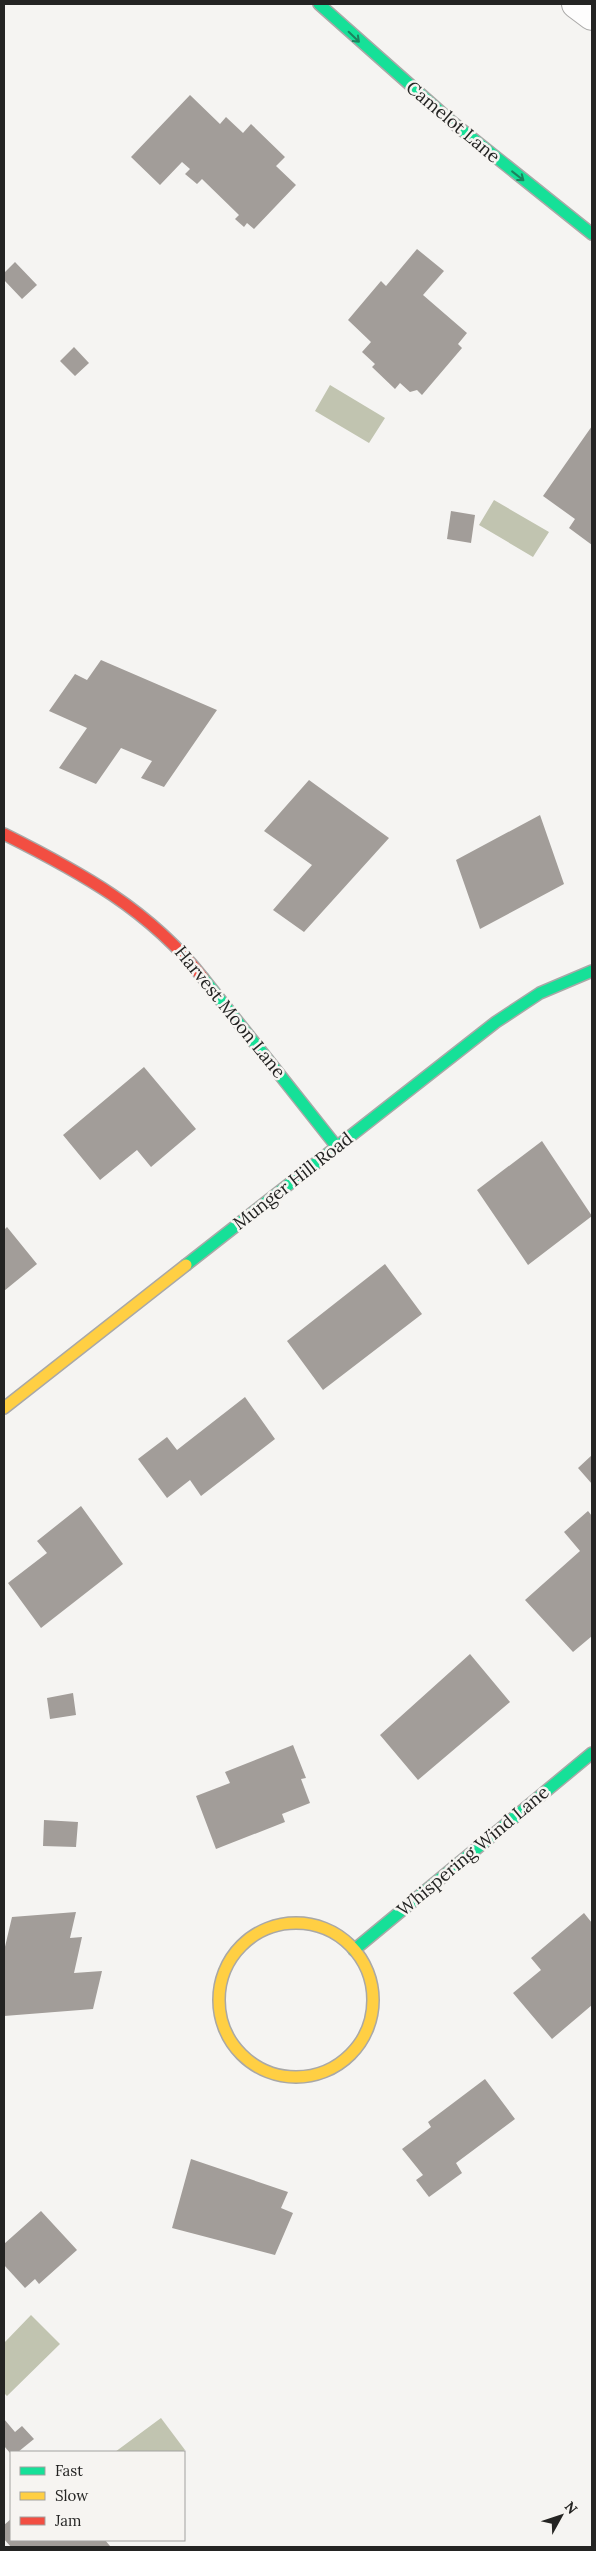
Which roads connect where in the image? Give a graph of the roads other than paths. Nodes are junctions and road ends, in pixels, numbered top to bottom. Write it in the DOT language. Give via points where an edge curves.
graph roads {
  1 [pos="319,4"];
  2 [pos="576,4"];
  3 [pos="592,16"];
  4 [pos="592,234"];
  5 [pos="4,834"];
  6 [pos="592,971"];
  7 [pos="337,1147"];
  8 [pos="4,1408"];
  9 [pos="592,1753"];
  10 [pos="354,1950"];
  1 -- 4 [label="street, Camelot Lane, one-way" via="392,72"];
  2 -- 3 [label="street"];
  5 -- 7 [label="street, Harvest Moon Lane" via="68,866 149,920 187,956"];
  6 -- 7 [label="street, Munger Hill Road" via="540,993 496,1022"];
  7 -- 8 [label="street, Munger Hill Road"];
  9 -- 10 [label="street, Whispering Wind Lane"];
  10 -- 10 [label="street" via="329,1930 306,1924 283,1924 253,1936 231,1958 220,1988 222,2019 236,2047 260,2068 292,2076 324,2071 338,2064 361,2041 372,2011 370,1978"];
}
